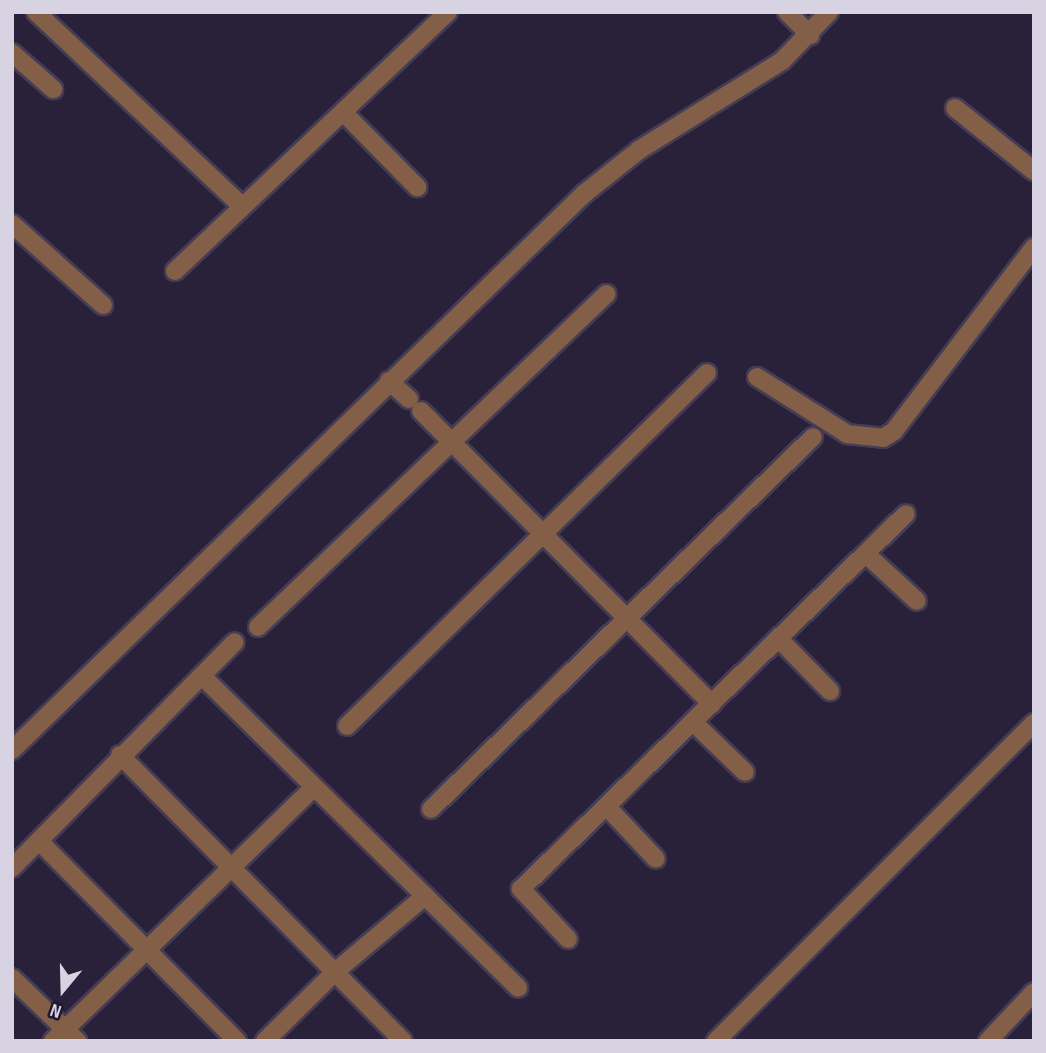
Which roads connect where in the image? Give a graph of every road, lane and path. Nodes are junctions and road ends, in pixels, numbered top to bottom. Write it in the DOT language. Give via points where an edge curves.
graph roads {
  1 [pos="36,12"];
  2 [pos="448,12"];
  3 [pos="787,12"];
  4 [pos="829,12"];
  5 [pos="810,35"];
  6 [pos="12,53"];
  7 [pos="53,89"];
  8 [pos="955,108"];
  9 [pos="345,114"];
  10 [pos="1034,171"];
  11 [pos="417,187"];
  12 [pos="242,206"];
  13 [pos="12,225"];
  14 [pos="1034,247"];
  15 [pos="175,271"];
  16 [pos="606,293"];
  17 [pos="103,305"];
  18 [pos="707,373"];
  19 [pos="757,377"];
  20 [pos="388,381"];
  21 [pos="813,437"];
  22 [pos="452,443"];
  23 [pos="906,514"];
  24 [pos="543,537"];
  25 [pos="866,554"];
  26 [pos="917,601"];
  27 [pos="626,620"];
  28 [pos="258,627"];
  29 [pos="779,639"];
  30 [pos="235,642"];
  31 [pos="202,676"];
  32 [pos="830,691"];
  33 [pos="712,704"];
  34 [pos="693,722"];
  35 [pos="1034,723"];
  36 [pos="347,726"];
  37 [pos="12,750"];
  38 [pos="120,755"];
  39 [pos="745,772"];
  40 [pos="314,787"];
  41 [pos="607,807"];
  42 [pos="431,808"];
  43 [pos="40,842"];
  44 [pos="656,859"];
  45 [pos="231,867"];
  46 [pos="12,868"];
  47 [pos="425,896"];
  48 [pos="568,939"];
  49 [pos="148,950"];
  50 [pos="335,972"];
  51 [pos="12,978"];
  52 [pos="518,988"];
  53 [pos="1032,997"];
  54 [pos="65,1037"];
  55 [pos="237,1041"];
  56 [pos="265,1041"];
  57 [pos="403,1041"];
  58 [pos="716,1041"];
  59 [pos="988,1041"];
  1 -- 12 [label="street"];
  2 -- 9 [label="street"];
  3 -- 5 [label="street"];
  4 -- 5 [label="street"];
  5 -- 20 [label="street" via="782,61 639,150 585,193"];
  6 -- 7 [label="street"];
  8 -- 10 [label="street"];
  9 -- 11 [label="street"];
  9 -- 12 [label="street"];
  12 -- 15 [label="street"];
  13 -- 17 [label="street"];
  14 -- 19 [label="street" via="894,431 883,438 846,433"];
  16 -- 22 [label="street"];
  18 -- 24 [label="street"];
  20 -- 22 [label="street"];
  20 -- 37 [label="street"];
  21 -- 27 [label="street"];
  22 -- 24 [label="street"];
  22 -- 28 [label="street"];
  23 -- 25 [label="street"];
  24 -- 27 [label="street"];
  24 -- 36 [label="street"];
  25 -- 26 [label="street"];
  25 -- 29 [label="street"];
  27 -- 33 [label="street"];
  27 -- 42 [label="street"];
  29 -- 32 [label="street"];
  29 -- 33 [label="street"];
  30 -- 31 [label="street"];
  31 -- 38 [label="street"];
  31 -- 40 [label="street"];
  33 -- 34 [label="street"];
  34 -- 39 [label="street"];
  34 -- 41 [label="street"];
  35 -- 58 [label="street"];
  38 -- 43 [label="street"];
  38 -- 45 [label="street"];
  40 -- 45 [label="street"];
  40 -- 47 [label="street"];
  41 -- 44 [label="street"];
  41 -- 48 [label="street" via="521,889"];
  43 -- 46 [label="street"];
  43 -- 49 [label="street"];
  45 -- 49 [label="street"];
  45 -- 50 [label="street"];
  47 -- 50 [label="street"];
  47 -- 52 [label="street"];
  49 -- 54 [label="street"];
  49 -- 55 [label="street"];
  50 -- 56 [label="street"];
  50 -- 57 [label="street"];
  51 -- 54 [label="street"];
  53 -- 59 [label="street"];
}
